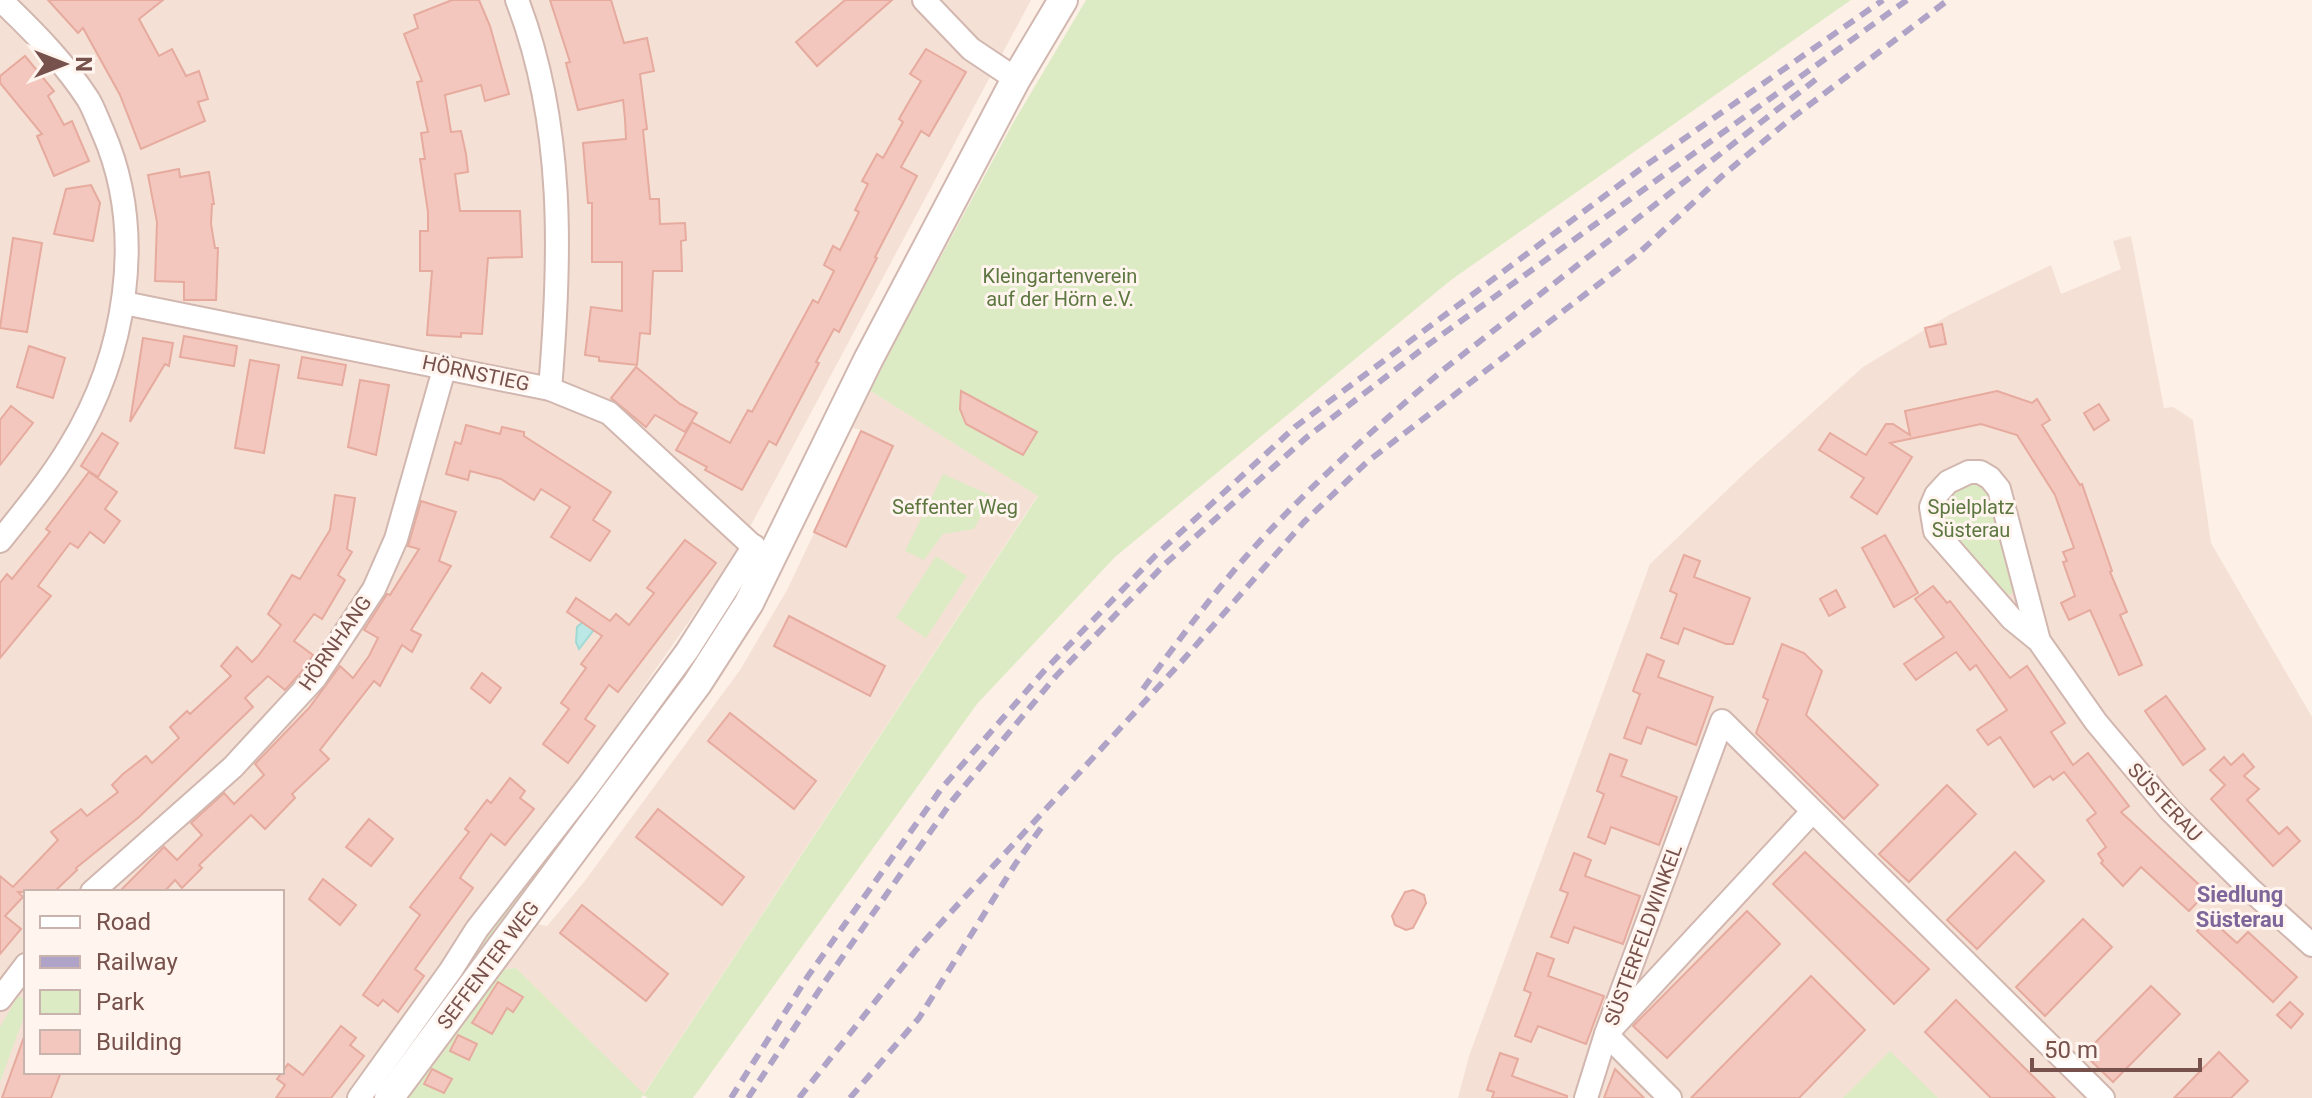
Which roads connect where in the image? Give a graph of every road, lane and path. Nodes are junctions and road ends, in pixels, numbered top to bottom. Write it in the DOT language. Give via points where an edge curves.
graph roads {
  1 [pos="517,0"];
  2 [pos="924,0"];
  3 [pos="1063,0"];
  4 [pos="0,2"];
  5 [pos="1016,79"];
  6 [pos="124,303"];
  7 [pos="445,366"];
  8 [pos="550,389"];
  9 [pos="0,541"];
  10 [pos="762,554"];
  11 [pos="2039,641"];
  12 [pos="1812,812"];
  13 [pos="94,890"];
  14 [pos="2312,945"];
  15 [pos="24,968"];
  16 [pos="0,999"];
  17 [pos="1606,1034"];
  18 [pos="359,1098"];
  19 [pos="389,1098"];
  20 [pos="1586,1098"];
  21 [pos="1670,1098"];
  22 [pos="2103,1098"];
  1 -- 8 [label="street" via="542,91 556,181 557,302"];
  2 -- 5 [label="street" via="971,49"];
  3 -- 5 [label="street, SEFFENTER WEG"];
  4 -- 6 [label="street" via="53,50 90,102 116,164 128,233"];
  5 -- 10 [label="street, SEFFENTER WEG"];
  6 -- 7 [label="street, HÖRNSTIEG"];
  6 -- 9 [label="street" via="102,382 71,446"];
  7 -- 8 [label="street, HÖRNSTIEG"];
  7 -- 13 [label="street, HÖRNHANG" via="396,539 374,589 315,678 233,767"];
  8 -- 10 [label="street, HÖRNSTIEG" via="609,413"];
  10 -- 18 [label="street, SEFFENTER WEG" via="477,929"];
  10 -- 19 [label="street, SEFFENTER WEG" via="749,603 697,684"];
  11 -- 11 [label="street, SÜSTERAU" via="1999,489 1980,472 1948,482 1931,507 1935,531 2012,619"];
  11 -- 14 [label="street, SÜSTERAU" via="2096,722 2170,810"];
  12 -- 17 [label="street, SÜSTERFELDWINKEL"];
  12 -- 17 [label="street, SÜSTERFELDWINKEL" via="1722,721"];
  12 -- 22 [label="street, SÜSTERFELDWINKEL"];
  15 -- 16 [label="street"];
  17 -- 20 [label="street"];
  17 -- 21 [label="street"];
}
